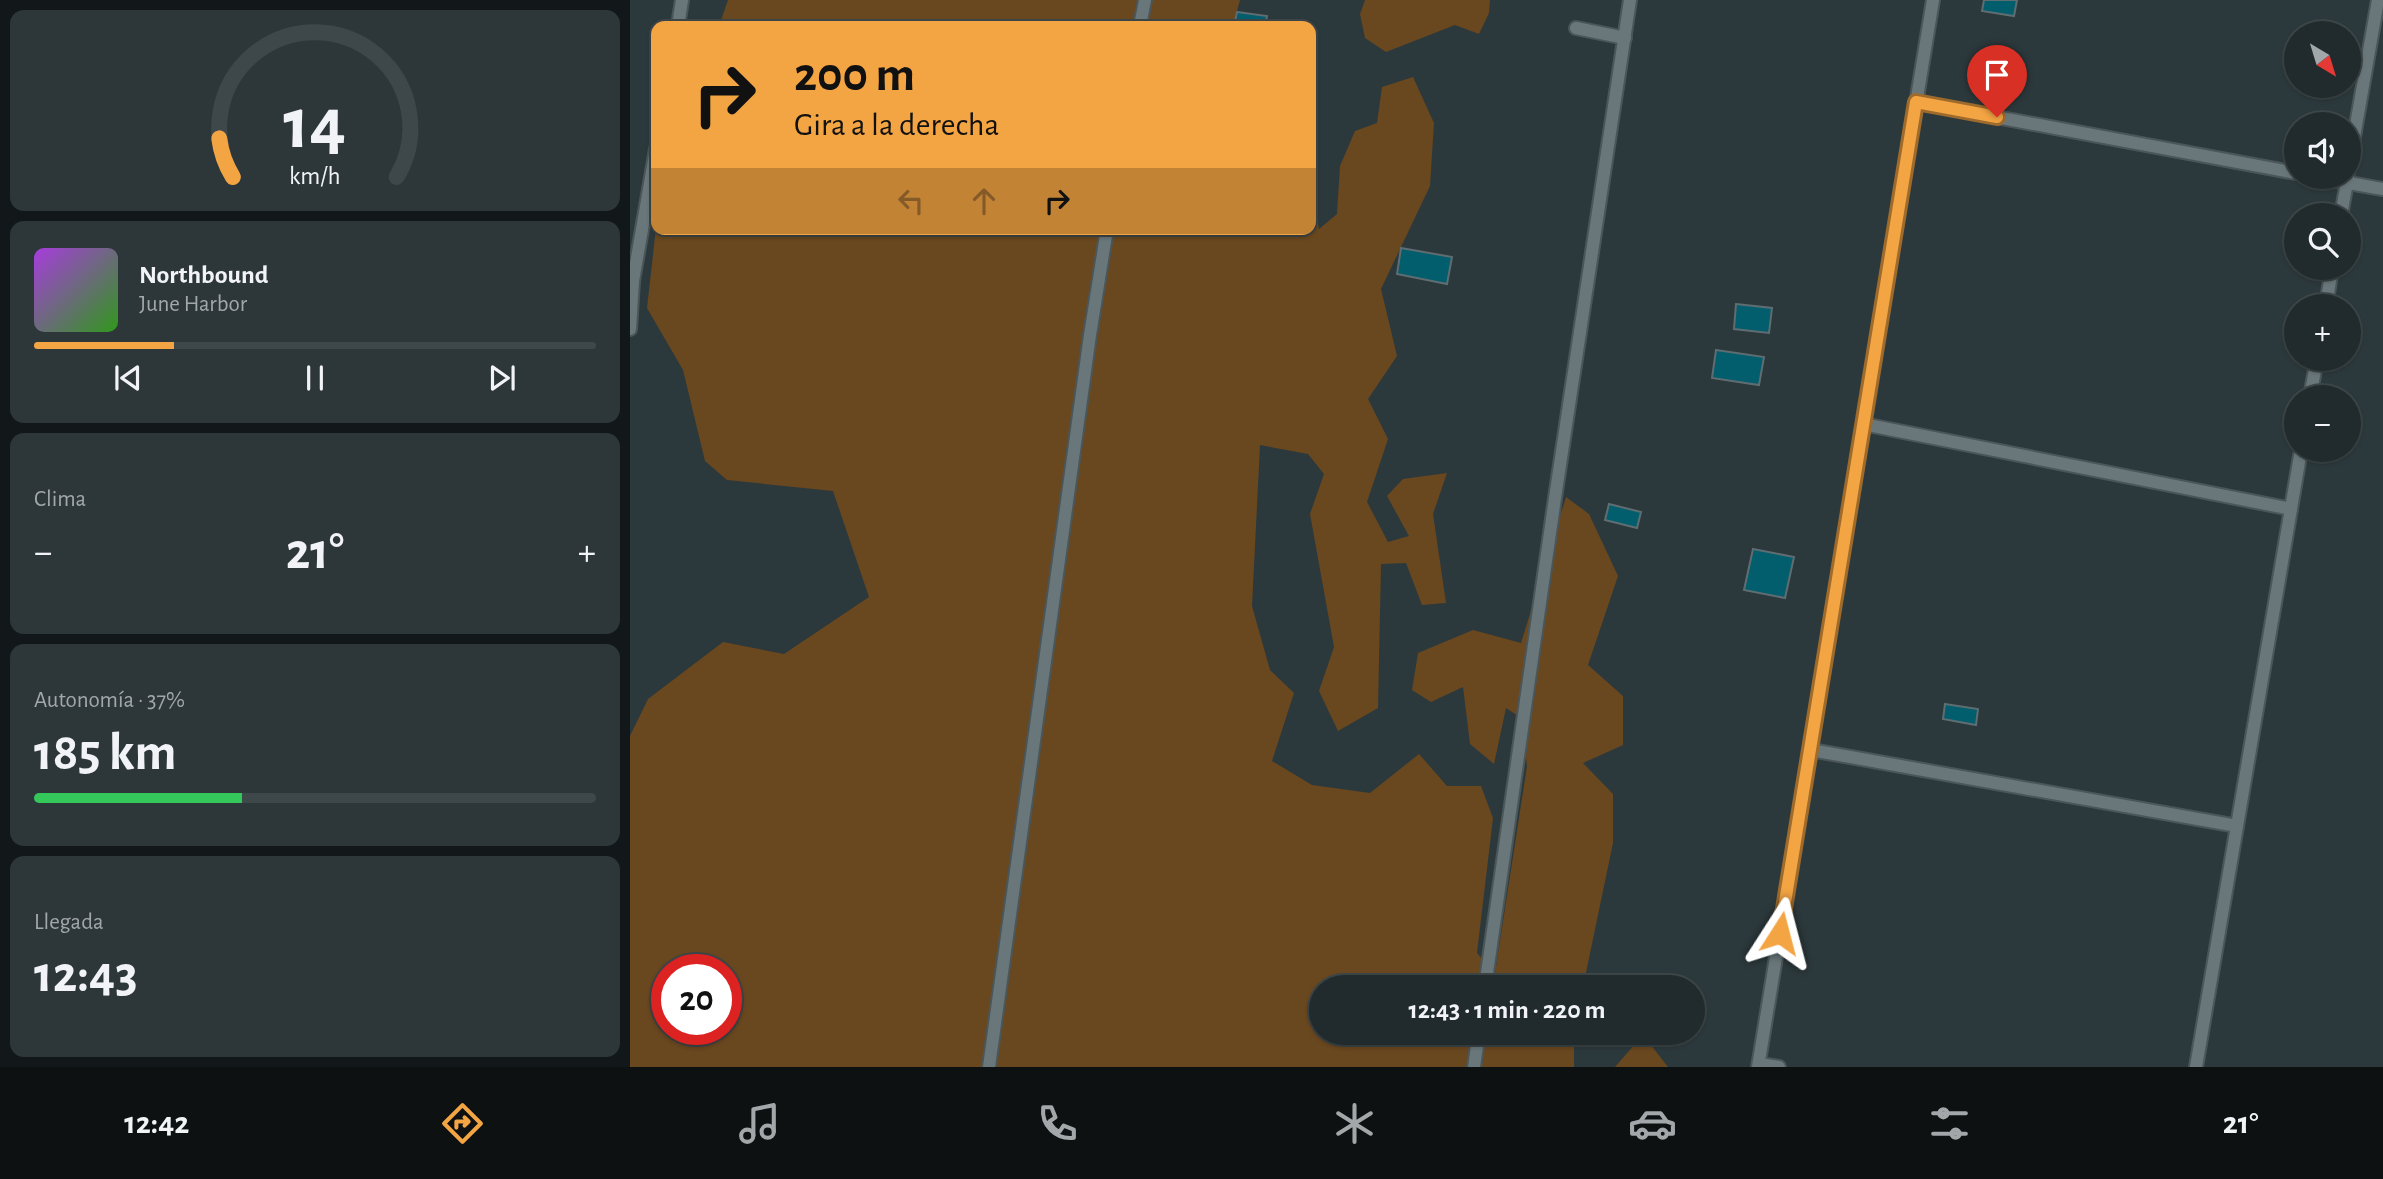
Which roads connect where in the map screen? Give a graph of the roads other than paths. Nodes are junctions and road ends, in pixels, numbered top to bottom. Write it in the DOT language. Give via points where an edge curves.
graph roads {
  1 [pos="682,0"];
  2 [pos="1145,0"];
  3 [pos="1630,0"];
  4 [pos="1933,0"];
  5 [pos="2378,0"];
  6 [pos="679,21"];
  7 [pos="1141,21"];
  8 [pos="1576,28"];
  9 [pos="1625,38"];
  10 [pos="1916,102"];
  11 [pos="2359,112"];
  12 [pos="2284,171"];
  13 [pos="651,178"];
  14 [pos="2361,181"];
  15 [pos="2383,189"];
  16 [pos="1106,235"];
  17 [pos="630,329"];
  18 [pos="1863,424"];
  19 [pos="2299,462"];
  20 [pos="2291,509"];
  21 [pos="1811,750"];
  22 [pos="2237,826"];
  23 [pos="1487,975"];
  24 [pos="1477,1045"];
  25 [pos="1759,1065"];
  26 [pos="989,1067"];
  27 [pos="1474,1067"];
  28 [pos="1779,1067"];
  29 [pos="2196,1067"];
  1 -- 6 [label="lane"];
  2 -- 7 [label="lane"];
  3 -- 9 [label="lane"];
  4 -- 10 [label="lane"];
  5 -- 11 [label="lane"];
  8 -- 9 [label="lane"];
  9 -- 23 [label="lane"];
  10 -- 12 [label="lane"];
  10 -- 18 [label="lane"];
  13 -- 17 [label="lane" via="633,281"];
  14 -- 15 [label="lane"];
  16 -- 26 [label="lane"];
  18 -- 20 [label="lane"];
  18 -- 21 [label="lane"];
  19 -- 20 [label="lane"];
  20 -- 22 [label="lane"];
  21 -- 22 [label="lane"];
  21 -- 25 [label="lane"];
  22 -- 29 [label="lane"];
  24 -- 27 [label="lane"];
  25 -- 28 [label="lane"];
}
